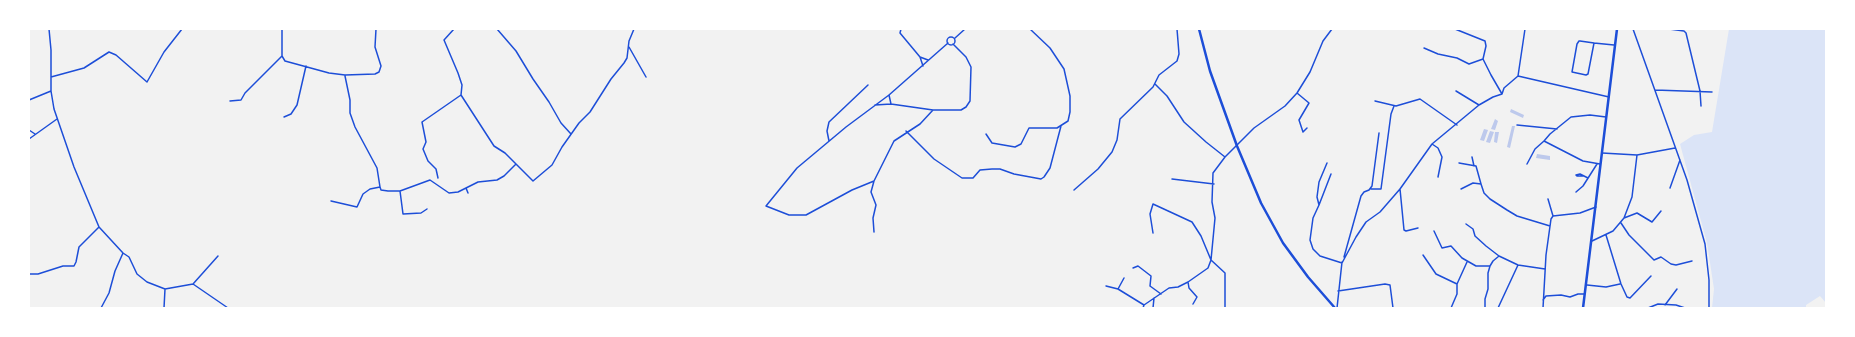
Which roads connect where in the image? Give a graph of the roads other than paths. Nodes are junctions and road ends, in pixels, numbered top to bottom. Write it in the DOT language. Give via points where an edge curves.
graph roads {
  1 [pos="50,29"];
  2 [pos="182,29"];
  3 [pos="282,29"];
  4 [pos="376,29"];
  5 [pos="454,29"];
  6 [pos="497,29"];
  7 [pos="634,29"];
  8 [pos="901,29"];
  9 [pos="965,29"];
  10 [pos="1030,29"];
  11 [pos="1177,29"];
  12 [pos="1199,29"];
  13 [pos="1332,29"];
  14 [pos="1455,29"];
  15 [pos="1525,29"];
  16 [pos="1617,29"];
  17 [pos="1633,29"];
  18 [pos="1669,29"];
  19 [pos="954,38"];
  20 [pos="948,43"];
  21 [pos="1594,43"];
  22 [pos="953,44"];
  23 [pos="1615,45"];
  24 [pos="629,47"];
  25 [pos="1424,48"];
  26 [pos="282,56"];
  27 [pos="920,57"];
  28 [pos="1484,59"];
  29 [pos="279,60"];
  30 [pos="928,60"];
  31 [pos="285,61"];
  32 [pos="306,66"];
  33 [pos="922,66"];
  34 [pos="345,75"];
  35 [pos="1518,76"];
  36 [pos="51,77"];
  37 [pos="646,77"];
  38 [pos="1155,83"];
  39 [pos="868,85"];
  40 [pos="1655,90"];
  41 [pos="51,91"];
  42 [pos="1456,91"];
  43 [pos="1700,91"];
  44 [pos="1297,92"];
  45 [pos="1712,92"];
  46 [pos="1502,94"];
  47 [pos="461,95"];
  48 [pos="889,95"];
  49 [pos="1609,97"];
  50 [pos="29,100"];
  51 [pos="230,101"];
  52 [pos="1375,101"];
  53 [pos="891,104"];
  54 [pos="875,105"];
  55 [pos="1479,105"];
  56 [pos="1394,106"];
  57 [pos="1701,106"];
  58 [pos="932,110"];
  59 [pos="284,117"];
  60 [pos="1606,117"];
  61 [pos="57,120"];
  62 [pos="1457,125"];
  63 [pos="1517,125"];
  64 [pos="1061,126"];
  65 [pos="1307,128"];
  66 [pos="1557,129"];
  67 [pos="29,130"];
  68 [pos="906,132"];
  69 [pos="1379,133"];
  70 [pos="35,134"];
  71 [pos="571,134"];
  72 [pos="986,134"];
  73 [pos="29,139"];
  74 [pos="829,141"];
  75 [pos="1544,141"];
  76 [pos="1432,144"];
  77 [pos="1237,146"];
  78 [pos="1675,148"];
  79 [pos="1602,153"];
  80 [pos="1637,155"];
  81 [pos="1225,157"];
  82 [pos="1472,157"];
  83 [pos="1680,160"];
  84 [pos="1327,163"];
  85 [pos="1459,163"];
  86 [pos="516,164"];
  87 [pos="1527,164"];
  88 [pos="1597,164"];
  89 [pos="1601,164"];
  90 [pos="1474,166"];
  91 [pos="1331,174"];
  92 [pos="1584,176"];
  93 [pos="1438,177"];
  94 [pos="438,178"];
  95 [pos="1588,178"];
  96 [pos="1172,179"];
  97 [pos="874,181"];
  98 [pos="1214,184"];
  99 [pos="1481,184"];
  100 [pos="380,187"];
  101 [pos="466,188"];
  102 [pos="1670,188"];
  103 [pos="1371,189"];
  104 [pos="1400,189"];
  105 [pos="1461,189"];
  106 [pos="1074,190"];
  107 [pos="400,191"];
  108 [pos="1576,192"];
  109 [pos="468,193"];
  110 [pos="1548,199"];
  111 [pos="330,201"];
  112 [pos="1319,205"];
  113 [pos="1596,207"];
  114 [pos="427,209"];
  115 [pos="1661,211"];
  116 [pos="1553,216"];
  117 [pos="1624,218"];
  118 [pos="1621,223"];
  119 [pos="1466,224"];
  120 [pos="1550,226"];
  121 [pos="99,227"];
  122 [pos="1418,228"];
  123 [pos="1434,231"];
  124 [pos="874,232"];
  125 [pos="1153,233"];
  126 [pos="1606,235"];
  127 [pos="1592,241"];
  128 [pos="123,253"];
  129 [pos="1423,255"];
  130 [pos="218,256"];
  131 [pos="1499,256"];
  132 [pos="1211,260"];
  133 [pos="1692,261"];
  134 [pos="1468,262"];
  135 [pos="1342,263"];
  136 [pos="1518,265"];
  137 [pos="1490,266"];
  138 [pos="1133,268"];
  139 [pos="1545,269"];
  140 [pos="29,274"];
  141 [pos="1651,276"];
  142 [pos="1124,278"];
  143 [pos="1188,282"];
  144 [pos="193,284"];
  145 [pos="1457,284"];
  146 [pos="1621,284"];
  147 [pos="1587,285"];
  148 [pos="1106,286"];
  149 [pos="165,289"];
  150 [pos="1118,289"];
  151 [pos="1678,289"];
  152 [pos="1338,291"];
  153 [pos="1161,294"];
  154 [pos="1585,294"];
  155 [pos="1154,298"];
  156 [pos="1543,300"];
  157 [pos="1193,304"];
  158 [pos="1144,305"];
  159 [pos="1664,305"];
  160 [pos="101,308"];
  161 [pos="164,308"];
  162 [pos="228,308"];
  163 [pos="1143,308"];
  164 [pos="1154,308"];
  165 [pos="1225,308"];
  166 [pos="1336,308"];
  167 [pos="1393,308"];
  168 [pos="1451,308"];
  169 [pos="1485,308"];
  170 [pos="1498,308"];
  171 [pos="1543,308"];
  172 [pos="1583,308"];
  173 [pos="1648,308"];
  174 [pos="1685,308"];
  175 [pos="1709,308"];
  1 -- 36 [label="street"];
  2 -- 36 [label="street" via="164,52 147,82 109,52 84,68"];
  3 -- 26 [label="street"];
  4 -- 34 [label="street" via="375,47 381,66 379,72"];
  5 -- 47 [label="street" via="444,40 462,85"];
  6 -- 71 [label="street" via="516,50 561,124"];
  7 -- 24 [label="street"];
  8 -- 27 [label="street" via="901,34"];
  9 -- 19 [label="street"];
  10 -- 64 [label="street" via="1050,48 1067,77 1070,112 1068,121"];
  11 -- 38 [label="street" via="1179,58 1159,75"];
  12 -- 77 [label="highway" via="1210,71"];
  13 -- 44 [label="street" via="1323,41 1310,72"];
  14 -- 28 [label="street" via="1485,41"];
  15 -- 35 [label="street"];
  16 -- 23 [label="highway"];
  17 -- 40 [label="street"];
  18 -- 43 [label="street" via="1686,33"];
  19 -- 20 [label="street" via="950,37"];
  19 -- 22 [label="street"];
  20 -- 22 [label="street"];
  20 -- 30 [label="street"];
  21 -- 21 [label="street" via="1577,42 1572,72 1588,74"];
  21 -- 23 [label="street"];
  22 -- 58 [label="street" via="969,62 970,100 966,108 961,110"];
  23 -- 49 [label="highway"];
  24 -- 37 [label="street"];
  24 -- 71 [label="street" via="624,63 590,112"];
  25 -- 28 [label="street" via="1469,64"];
  26 -- 29 [label="street"];
  26 -- 31 [label="street"];
  27 -- 30 [label="street"];
  27 -- 33 [label="street"];
  28 -- 46 [label="street"];
  29 -- 31 [label="street"];
  29 -- 51 [label="street" via="241,100"];
  30 -- 33 [label="street"];
  31 -- 32 [label="street"];
  32 -- 34 [label="street"];
  32 -- 59 [label="street" via="297,104 291,114"];
  33 -- 48 [label="street"];
  34 -- 100 [label="street" via="350,113 377,168"];
  35 -- 46 [label="street" via="1504,88"];
  35 -- 49 [label="street"];
  36 -- 41 [label="street"];
  38 -- 81 [label="street" via="1184,122"];
  38 -- 106 [label="street" via="1120,119 1115,145 1103,164"];
  39 -- 74 [label="street" via="829,122"];
  40 -- 43 [label="street"];
  40 -- 78 [label="street"];
  41 -- 50 [label="street"];
  41 -- 61 [label="street"];
  42 -- 55 [label="street"];
  43 -- 45 [label="street"];
  43 -- 57 [label="street"];
  44 -- 65 [label="street" via="1309,103 1299,120 1303,132"];
  44 -- 77 [label="street" via="1285,106 1254,128"];
  46 -- 55 [label="street"];
  47 -- 86 [label="street" via="494,146"];
  47 -- 94 [label="street" via="422,122 426,142 423,149 426,158 436,169"];
  48 -- 53 [label="street"];
  48 -- 54 [label="street"];
  49 -- 60 [label="highway"];
  52 -- 56 [label="street"];
  53 -- 54 [label="street"];
  53 -- 58 [label="street"];
  54 -- 74 [label="street"];
  55 -- 62 [label="street"];
  56 -- 62 [label="street" via="1420,99"];
  56 -- 103 [label="street" via="1390,114 1381,189"];
  58 -- 68 [label="street" via="920,124"];
  60 -- 66 [label="street" via="1576,116"];
  60 -- 79 [label="highway"];
  61 -- 70 [label="street"];
  61 -- 121 [label="street"];
  62 -- 76 [label="street"];
  63 -- 66 [label="street"];
  64 -- 68 [label="street" via="1050,168 1044,177 1037,179 1000,169 980,170 973,178 962,178 934,159"];
  64 -- 72 [label="street" via="1029,128 1021,144 1015,147 992,143"];
  66 -- 75 [label="street"];
  67 -- 70 [label="street"];
  68 -- 97 [label="street" via="894,141"];
  69 -- 103 [label="street"];
  70 -- 73 [label="street"];
  71 -- 86 [label="street" via="552,165 532,181"];
  74 -- 97 [label="street" via="793,173 766,206 789,214 806,215"];
  75 -- 87 [label="street" via="1535,149"];
  75 -- 88 [label="street" via="1580,160"];
  76 -- 93 [label="street" via="1438,148 1442,157"];
  76 -- 104 [label="street"];
  77 -- 81 [label="street"];
  77 -- 166 [label="highway" via="1261,203 1283,243 1308,277"];
  78 -- 80 [label="street"];
  78 -- 83 [label="street"];
  79 -- 80 [label="street"];
  79 -- 89 [label="highway"];
  80 -- 117 [label="street" via="1632,197"];
  81 -- 98 [label="street" via="1213,173"];
  82 -- 90 [label="street"];
  83 -- 102 [label="street"];
  83 -- 175 [label="street" via="1705,244"];
  84 -- 112 [label="street" via="1319,182"];
  85 -- 90 [label="street"];
  86 -- 101 [label="street" via="497,180 478,182"];
  88 -- 89 [label="street"];
  88 -- 95 [label="street"];
  89 -- 113 [label="highway"];
  90 -- 99 [label="street"];
  91 -- 112 [label="street"];
  92 -- 95 [label="street"];
  95 -- 108 [label="street"];
  96 -- 98 [label="street"];
  97 -- 124 [label="street"];
  98 -- 132 [label="street"];
  99 -- 105 [label="street" via="1473,183"];
  99 -- 120 [label="street" via="1484,193 1490,199 1507,210 1517,216"];
  100 -- 107 [label="street" via="381,190"];
  100 -- 111 [label="street" via="364,192 357,208"];
  101 -- 107 [label="street" via="458,192 449,192 430,180"];
  101 -- 109 [label="street"];
  103 -- 135 [label="street" via="1361,196"];
  104 -- 122 [label="street" via="1404,230"];
  104 -- 135 [label="street" via="1380,212 1366,222"];
  107 -- 114 [label="street" via="402,214 421,213"];
  110 -- 116 [label="street"];
  112 -- 135 [label="street" via="1313,218 1311,244 1320,256"];
  113 -- 116 [label="street"];
  113 -- 127 [label="highway"];
  115 -- 117 [label="street" via="1652,222 1637,213"];
  116 -- 120 [label="street"];
  117 -- 118 [label="street"];
  118 -- 126 [label="street" via="1613,232"];
  118 -- 133 [label="street" via="1654,260 1661,257 1676,265"];
  119 -- 131 [label="street" via="1475,236"];
  120 -- 139 [label="street"];
  121 -- 128 [label="street"];
  121 -- 140 [label="street" via="79,247 74,266"];
  123 -- 134 [label="street" via="1442,248 1450,245"];
  125 -- 132 [label="street" via="1150,214 1154,204 1192,222"];
  126 -- 127 [label="street"];
  126 -- 146 [label="street"];
  127 -- 147 [label="highway"];
  128 -- 149 [label="street" via="131,260 141,278"];
  128 -- 160 [label="street" via="111,289"];
  129 -- 145 [label="street" via="1436,274"];
  130 -- 144 [label="street"];
  131 -- 136 [label="street"];
  131 -- 137 [label="street"];
  132 -- 143 [label="street" via="1208,268"];
  132 -- 165 [label="street" via="1225,273"];
  134 -- 137 [label="street"];
  134 -- 145 [label="street"];
  135 -- 152 [label="street"];
  136 -- 139 [label="street"];
  136 -- 170 [label="street"];
  137 -- 169 [label="street" via="1488,289 1484,299"];
  138 -- 153 [label="street" via="1138,266 1151,276 1150,286"];
  139 -- 156 [label="street"];
  141 -- 146 [label="street" via="1630,298"];
  142 -- 150 [label="street"];
  143 -- 153 [label="street" via="1178,288 1169,288"];
  143 -- 157 [label="street" via="1189,288 1197,297"];
  144 -- 149 [label="street"];
  144 -- 162 [label="street"];
  145 -- 168 [label="street" via="1457,294"];
  146 -- 147 [label="street" via="1606,287"];
  147 -- 154 [label="highway"];
  148 -- 150 [label="street"];
  149 -- 161 [label="street"];
  150 -- 158 [label="street"];
  151 -- 159 [label="street"];
  152 -- 166 [label="street"];
  152 -- 167 [label="street" via="1390,285"];
  153 -- 155 [label="street"];
  154 -- 156 [label="street" via="1570,297 1546,296"];
  154 -- 172 [label="highway"];
  155 -- 158 [label="street"];
  155 -- 164 [label="street"];
  156 -- 171 [label="street"];
  158 -- 163 [label="street"];
  159 -- 173 [label="street" via="1658,304"];
  159 -- 174 [label="street"];
}
